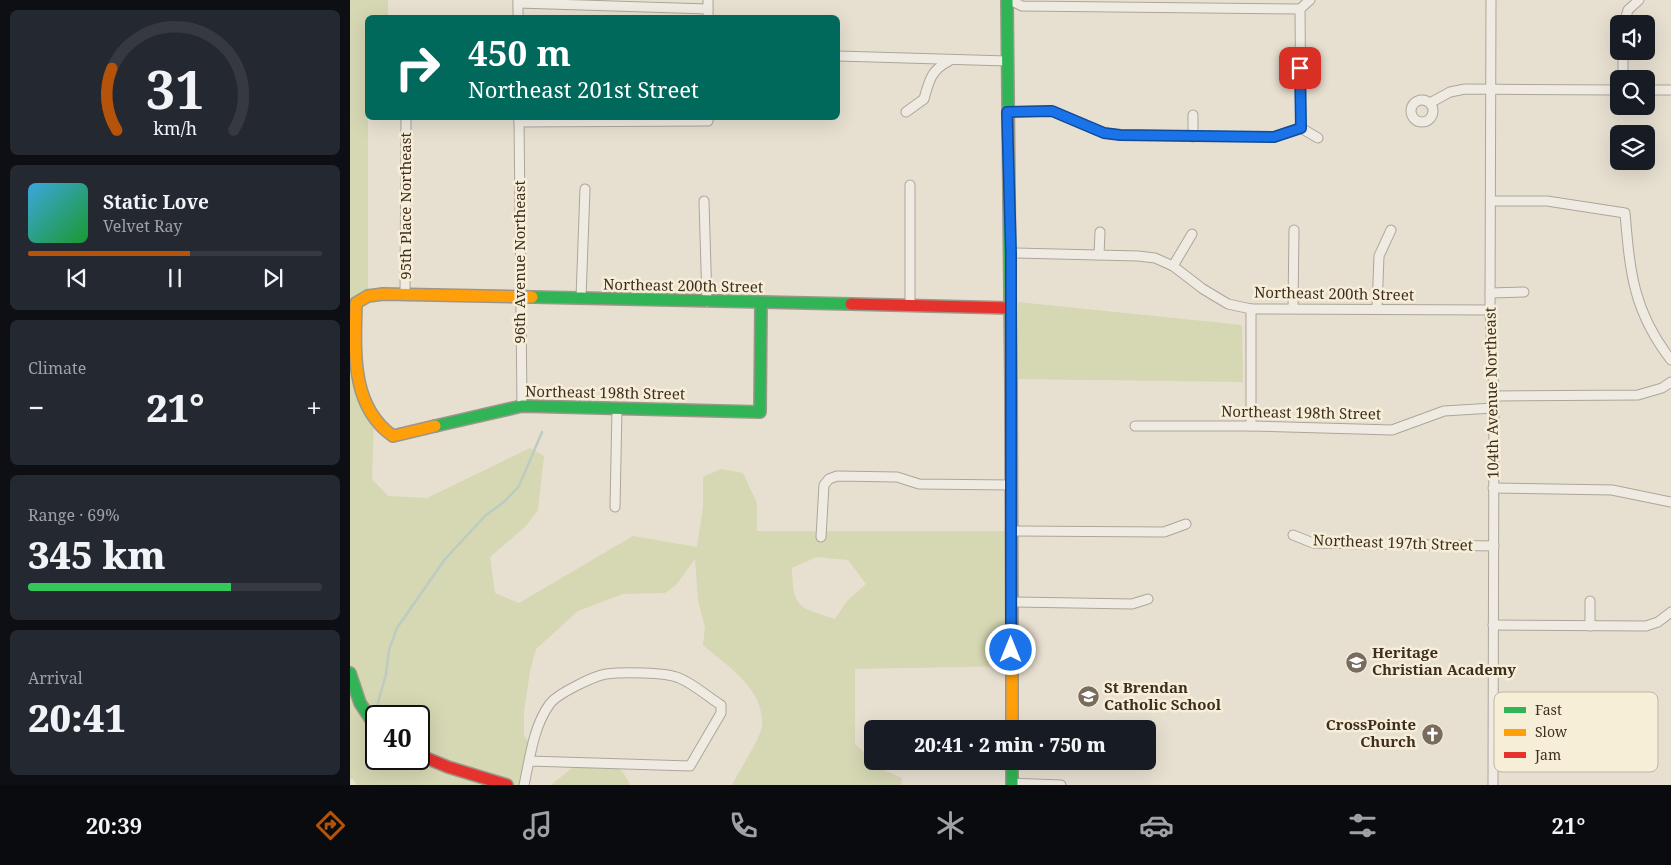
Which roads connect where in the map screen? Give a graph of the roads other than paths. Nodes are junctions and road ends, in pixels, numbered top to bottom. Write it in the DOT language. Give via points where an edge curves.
graph roads {
  1 [pos="1008,0"];
  2 [pos="1310,0"];
  3 [pos="1491,0"];
  4 [pos="1639,0"];
  5 [pos="518,2"];
  6 [pos="618,4"];
  7 [pos="1300,8"];
  8 [pos="708,9"];
  9 [pos="518,15"];
  10 [pos="1627,15"];
  11 [pos="840,56"];
  12 [pos="951,59"];
  13 [pos="1007,61"];
  14 [pos="1490,90"];
  15 [pos="1610,90"];
  16 [pos="1655,90"];
  17 [pos="1671,90"];
  18 [pos="1430,103"];
  19 [pos="906,112"];
  20 [pos="1007,112"];
  21 [pos="1192,115"];
  22 [pos="406,120"];
  23 [pos="519,120"];
  24 [pos="1301,128"];
  25 [pos="1192,137"];
  26 [pos="1318,138"];
  27 [pos="910,185"];
  28 [pos="585,189"];
  29 [pos="704,201"];
  30 [pos="1491,201"];
  31 [pos="1294,230"];
  32 [pos="1391,230"];
  33 [pos="1100,232"];
  34 [pos="1192,234"];
  35 [pos="1011,253"];
  36 [pos="1099,255"];
  37 [pos="1173,266"];
  38 [pos="1524,292"];
  39 [pos="1490,293"];
  40 [pos="406,295"];
  41 [pos="521,297"];
  42 [pos="581,298"];
  43 [pos="707,302"];
  44 [pos="761,302"];
  45 [pos="910,304"];
  46 [pos="1010,308"];
  47 [pos="1293,308"];
  48 [pos="1251,309"];
  49 [pos="1377,309"];
  50 [pos="1490,310"];
  51 [pos="1671,360"];
  52 [pos="1671,382"];
  53 [pos="1494,396"];
  54 [pos="522,406"];
  55 [pos="617,408"];
  56 [pos="1494,408"];
  57 [pos="1135,426"];
  58 [pos="1251,426"];
  59 [pos="393,436"];
  60 [pos="1011,485"];
  61 [pos="1494,488"];
  62 [pos="1671,502"];
  63 [pos="615,507"];
  64 [pos="1186,524"];
  65 [pos="1011,531"];
  66 [pos="1294,535"];
  67 [pos="821,537"];
  68 [pos="1494,546"];
  69 [pos="1148,599"];
  70 [pos="1590,600"];
  71 [pos="1011,602"];
  72 [pos="1671,612"];
  73 [pos="1493,626"];
  74 [pos="1590,626"];
  75 [pos="350,673"];
  76 [pos="365,710"];
  77 [pos="1012,720"];
  78 [pos="430,760"];
  79 [pos="529,761"];
  80 [pos="1012,770"];
  81 [pos="1012,784"];
  82 [pos="507,785"];
  83 [pos="524,785"];
  84 [pos="1061,785"];
  85 [pos="1494,785"];
  1 -- 7 [label="street" via="1022,6"];
  1 -- 13 [label="street"];
  2 -- 7 [label="street"];
  3 -- 14 [label="street, 104th Avenue Northeast"];
  4 -- 10 [label="street"];
  5 -- 6 [label="street"];
  5 -- 9 [label="street"];
  6 -- 8 [label="street"];
  7 -- 24 [label="street"];
  11 -- 12 [label="street"];
  12 -- 13 [label="street"];
  12 -- 19 [label="street" via="937,67 930,76 924,100"];
  13 -- 20 [label="street"];
  14 -- 15 [label="street"];
  14 -- 18 [label="street" via="1456,90"];
  14 -- 30 [label="street, 104th Avenue Northeast"];
  16 -- 17 [label="street"];
  20 -- 25 [label="street" via="1052,111 1104,133"];
  20 -- 35 [label="street"];
  21 -- 25 [label="street"];
  22 -- 40 [label="street, 95th Place Northeast"];
  23 -- 41 [label="street, 96th Avenue Northeast"];
  24 -- 25 [label="street" via="1274,137"];
  24 -- 26 [label="street"];
  27 -- 45 [label="street"];
  28 -- 42 [label="street"];
  29 -- 43 [label="street"];
  30 -- 39 [label="street, 104th Avenue Northeast"];
  30 -- 51 [label="street" via="1548,200 1625,213 1632,280 1647,324"];
  31 -- 47 [label="street"];
  32 -- 49 [label="street" via="1379,256"];
  33 -- 36 [label="street"];
  34 -- 37 [label="street"];
  35 -- 36 [label="street, Northeast 200th Street"];
  35 -- 46 [label="street"];
  36 -- 37 [label="street, Northeast 200th Street" via="1146,257"];
  37 -- 48 [label="street, Northeast 200th Street" via="1228,304"];
  38 -- 39 [label="street"];
  39 -- 50 [label="street, 104th Avenue Northeast"];
  40 -- 41 [label="street, Northeast 200th Street"];
  40 -- 59 [label="street, Northeast 200th Street" via="376,295 356,303 355,362 362,392 374,422 383,432"];
  41 -- 42 [label="street, Northeast 200th Street"];
  41 -- 54 [label="street, 96th Avenue Northeast"];
  42 -- 43 [label="street, Northeast 200th Street"];
  43 -- 44 [label="street, Northeast 200th Street"];
  44 -- 45 [label="street, Northeast 200th Street"];
  44 -- 55 [label="street, Northeast 198th Street" via="760,412"];
  45 -- 46 [label="street, Northeast 200th Street"];
  46 -- 60 [label="street"];
  47 -- 48 [label="street, Northeast 200th Street"];
  47 -- 49 [label="street, Northeast 200th Street"];
  48 -- 58 [label="street"];
  49 -- 50 [label="street, Northeast 200th Street"];
  50 -- 53 [label="street, 104th Avenue Northeast"];
  52 -- 53 [label="street" via="1638,395"];
  53 -- 56 [label="street, 104th Avenue Northeast"];
  54 -- 55 [label="street, Northeast 198th Street"];
  54 -- 59 [label="street, Northeast 198th Street"];
  55 -- 63 [label="street"];
  56 -- 58 [label="street, Northeast 198th Street" via="1444,411 1392,430"];
  56 -- 61 [label="street, 104th Avenue Northeast"];
  57 -- 58 [label="street, Northeast 198th Street"];
  60 -- 65 [label="street"];
  60 -- 67 [label="street" via="919,484 897,477 837,476 824,485"];
  61 -- 62 [label="street" via="1612,490"];
  61 -- 68 [label="street, 104th Avenue Northeast"];
  64 -- 65 [label="street" via="1164,532"];
  65 -- 71 [label="street"];
  66 -- 68 [label="street, Northeast 197th Street" via="1313,543"];
  68 -- 73 [label="street, 104th Avenue Northeast"];
  69 -- 71 [label="street" via="1132,604"];
  70 -- 74 [label="street"];
  71 -- 77 [label="street"];
  72 -- 74 [label="street" via="1646,626"];
  73 -- 74 [label="street"];
  73 -- 85 [label="street, 104th Avenue Northeast"];
  75 -- 76 [label="street"];
  78 -- 82 [label="street"];
  79 -- 79 [label="street" via="534,736 550,703 597,676 668,675 679,678 721,706 721,713 690,766"];
  79 -- 83 [label="street"];
  80 -- 81 [label="street"];
  81 -- 84 [label="street"];
}
